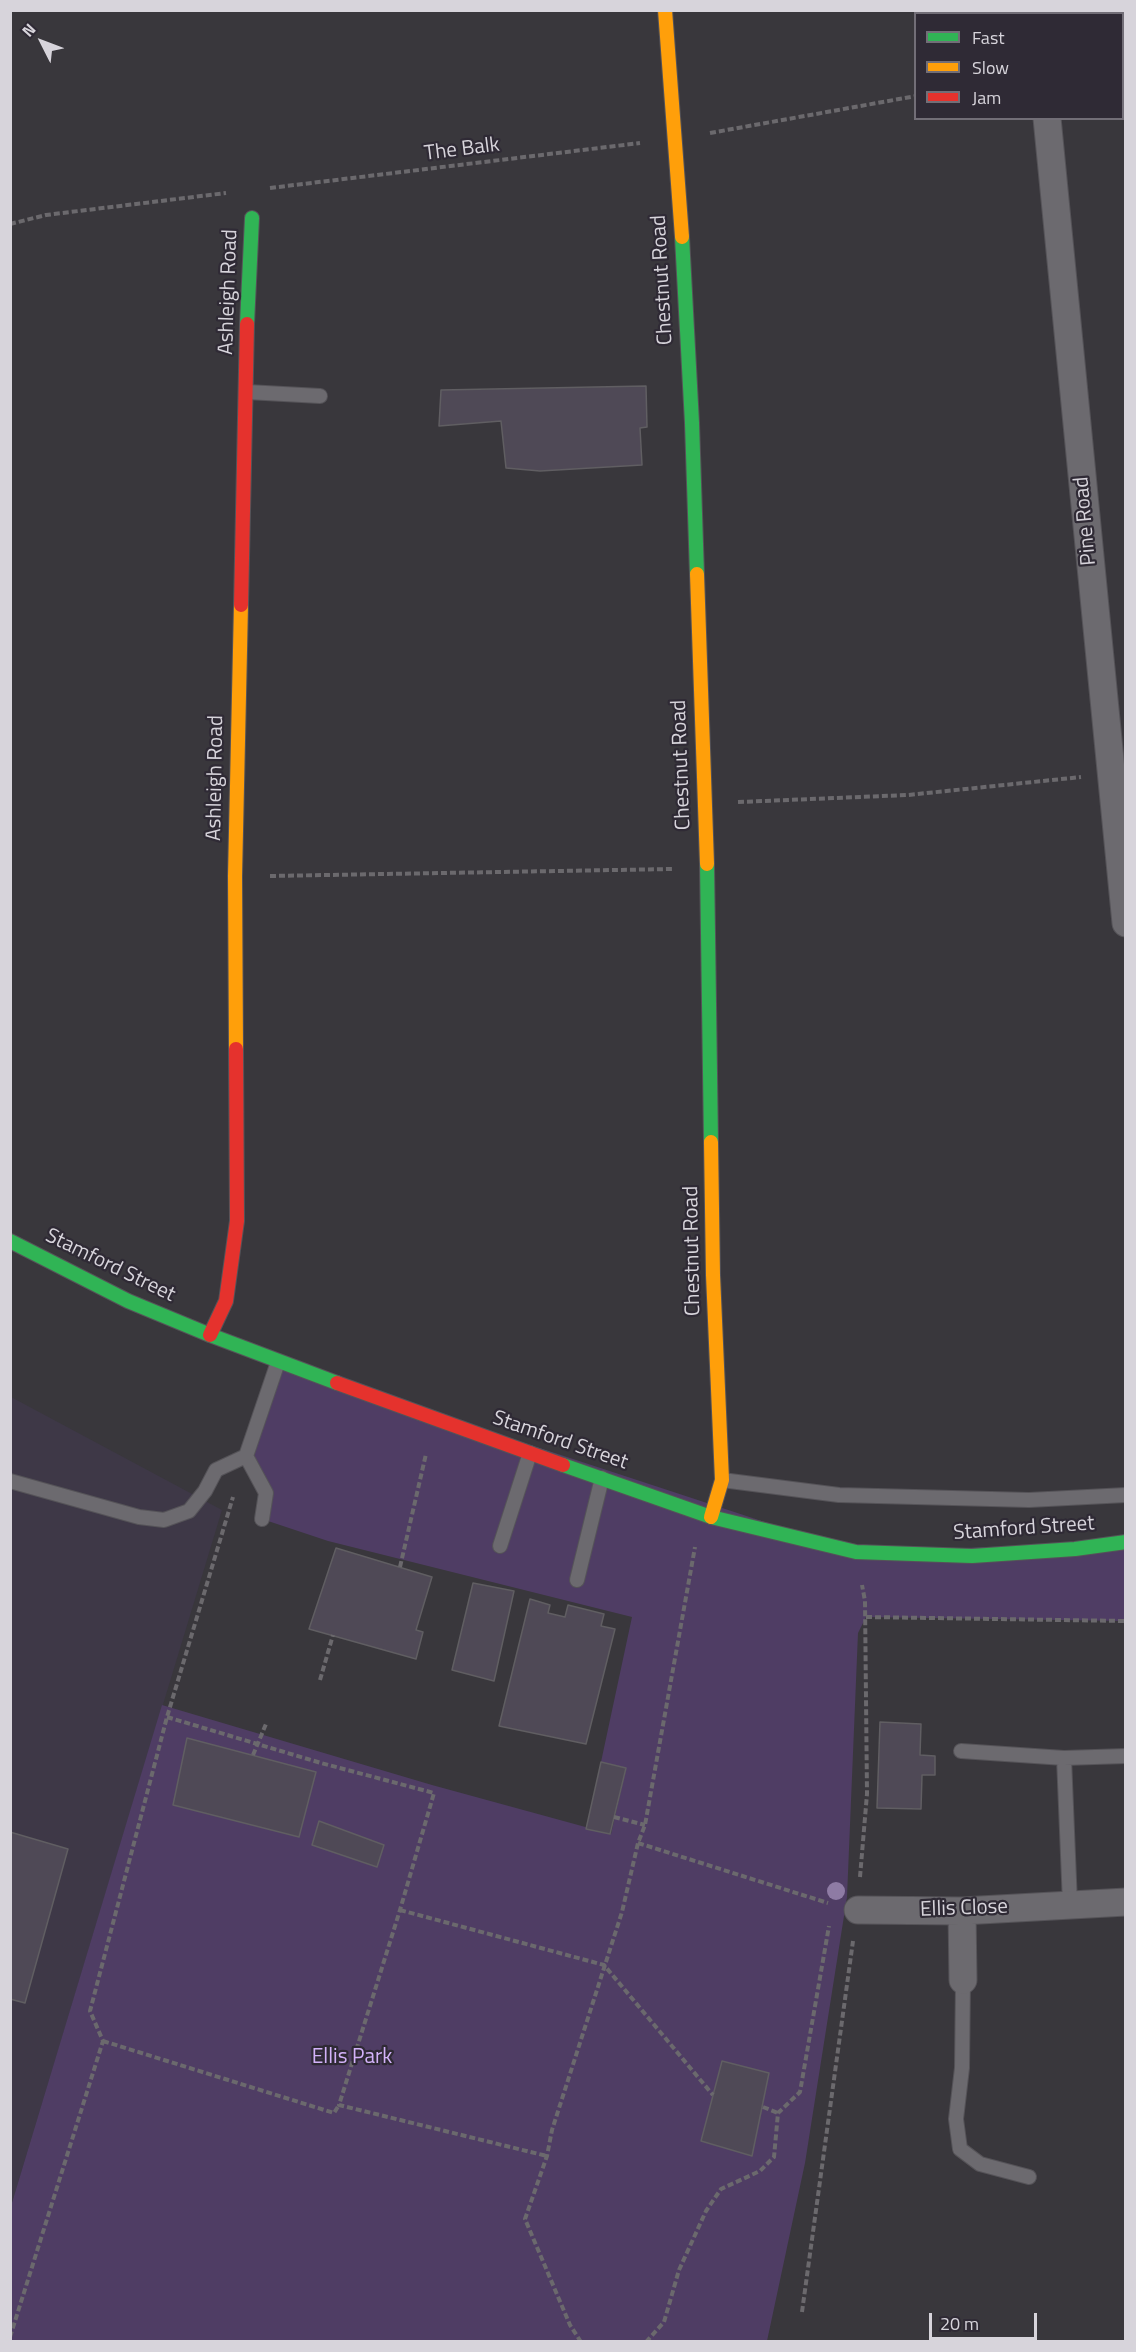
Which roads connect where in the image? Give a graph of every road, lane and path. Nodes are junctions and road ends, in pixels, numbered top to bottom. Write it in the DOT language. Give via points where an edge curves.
graph roads {
  1 [pos="665,10"];
  2 [pos="914,96"];
  3 [pos="1047,120"];
  4 [pos="676,139"];
  5 [pos="267,188"];
  6 [pos="232,192"];
  7 [pos="252,218"];
  8 [pos="10,224"];
  9 [pos="247,392"];
  10 [pos="320,396"];
  11 [pos="1110,774"];
  12 [pos="705,803"];
  13 [pos="707,869"];
  14 [pos="235,876"];
  15 [pos="1125,923"];
  16 [pos="10,1241"];
  17 [pos="210,1335"];
  18 [pos="278,1362"];
  19 [pos="434,1419"];
  20 [pos="530,1453"];
  21 [pos="246,1456"];
  22 [pos="602,1478"];
  23 [pos="722,1480"];
  24 [pos="10,1481"];
  25 [pos="1125,1495"];
  26 [pos="706,1516"];
  27 [pos="262,1519"];
  28 [pos="1125,1542"];
  29 [pos="500,1546"];
  30 [pos="400,1567"];
  31 [pos="577,1580"];
  32 [pos="866,1617"];
  33 [pos="1125,1621"];
  34 [pos="333,1635"];
  35 [pos="320,1680"];
  36 [pos="167,1717"];
  37 [pos="266,1724"];
  38 [pos="257,1744"];
  39 [pos="962,1751"];
  40 [pos="253,1755"];
  41 [pos="1125,1756"];
  42 [pos="1064,1758"];
  43 [pos="614,1817"];
  44 [pos="645,1825"];
  45 [pos="638,1843"];
  46 [pos="1125,1902"];
  47 [pos="1070,1904"];
  48 [pos="845,1907"];
  49 [pos="400,1910"];
  50 [pos="962,1911"];
  51 [pos="604,1965"];
  52 [pos="963,1980"];
  53 [pos="104,2041"];
  54 [pos="713,2095"];
  55 [pos="339,2105"];
  56 [pos="763,2107"];
  57 [pos="778,2113"];
  58 [pos="547,2156"];
  59 [pos="1029,2177"];
  60 [pos="10,2337"];
  61 [pos="581,2342"];
  62 [pos="646,2342"];
  1 -- 4 [label="street, Chestnut Road"];
  2 -- 4 [label="path, The Balk"];
  3 -- 11 [label="street, Pine Road"];
  4 -- 5 [label="path, The Balk"];
  4 -- 12 [label="street, Chestnut Road" via="692,423"];
  6 -- 8 [label="path" via="46,215"];
  7 -- 9 [label="street, Ashleigh Road"];
  9 -- 10 [label="lane"];
  9 -- 14 [label="street, Ashleigh Road"];
  11 -- 12 [label="path" via="908,795"];
  11 -- 15 [label="street, Pine Road"];
  12 -- 13 [label="street, Chestnut Road"];
  13 -- 14 [label="path"];
  13 -- 23 [label="street, Chestnut Road" via="713,1275"];
  14 -- 17 [label="street, Ashleigh Road" via="237,1221 226,1301"];
  16 -- 17 [label="street, Stamford Street" via="128,1301"];
  17 -- 18 [label="street, Stamford Street"];
  18 -- 19 [label="street, Stamford Street"];
  18 -- 21 [label="lane"];
  19 -- 20 [label="street, Stamford Street"];
  19 -- 30 [label="path"];
  20 -- 22 [label="street, Stamford Street"];
  20 -- 29 [label="lane"];
  21 -- 24 [label="lane" via="216,1470 189,1511 164,1520 139,1518"];
  21 -- 27 [label="lane" via="266,1493"];
  21 -- 36 [label="path"];
  22 -- 26 [label="street, Stamford Street"];
  22 -- 31 [label="lane"];
  23 -- 25 [label="lane" via="839,1495 1029,1500"];
  23 -- 26 [label="street, Chestnut Road"];
  26 -- 28 [label="street, Stamford Street" via="856,1552 972,1556"];
  26 -- 44 [label="path"];
  32 -- 33 [label="path"];
  34 -- 35 [label="path"];
  36 -- 38 [label="path"];
  36 -- 53 [label="path" via="90,2011"];
  37 -- 38 [label="path"];
  38 -- 40 [label="path"];
  38 -- 49 [label="path" via="435,1793"];
  39 -- 42 [label="lane"];
  41 -- 42 [label="lane"];
  42 -- 47 [label="lane"];
  43 -- 44 [label="path"];
  44 -- 45 [label="path"];
  45 -- 48 [label="path"];
  45 -- 51 [label="path" via="622,1912"];
  46 -- 47 [label="street, Ellis Close"];
  47 -- 50 [label="street, Ellis Close"];
  48 -- 50 [label="street, Ellis Close"];
  48 -- 57 [label="path" via="800,2092"];
  49 -- 51 [label="path"];
  49 -- 55 [label="path"];
  50 -- 52 [label="street"];
  51 -- 54 [label="path"];
  51 -- 58 [label="path"];
  52 -- 59 [label="lane" via="962,2068 956,2119 960,2149 980,2164"];
  53 -- 55 [label="path" via="334,2114"];
  53 -- 60 [label="path"];
  55 -- 58 [label="path"];
  56 -- 57 [label="path"];
  57 -- 62 [label="path" via="774,2157 760,2171 721,2189 706,2211 679,2270 664,2322"];
  58 -- 61 [label="path" via="525,2219"];
}
